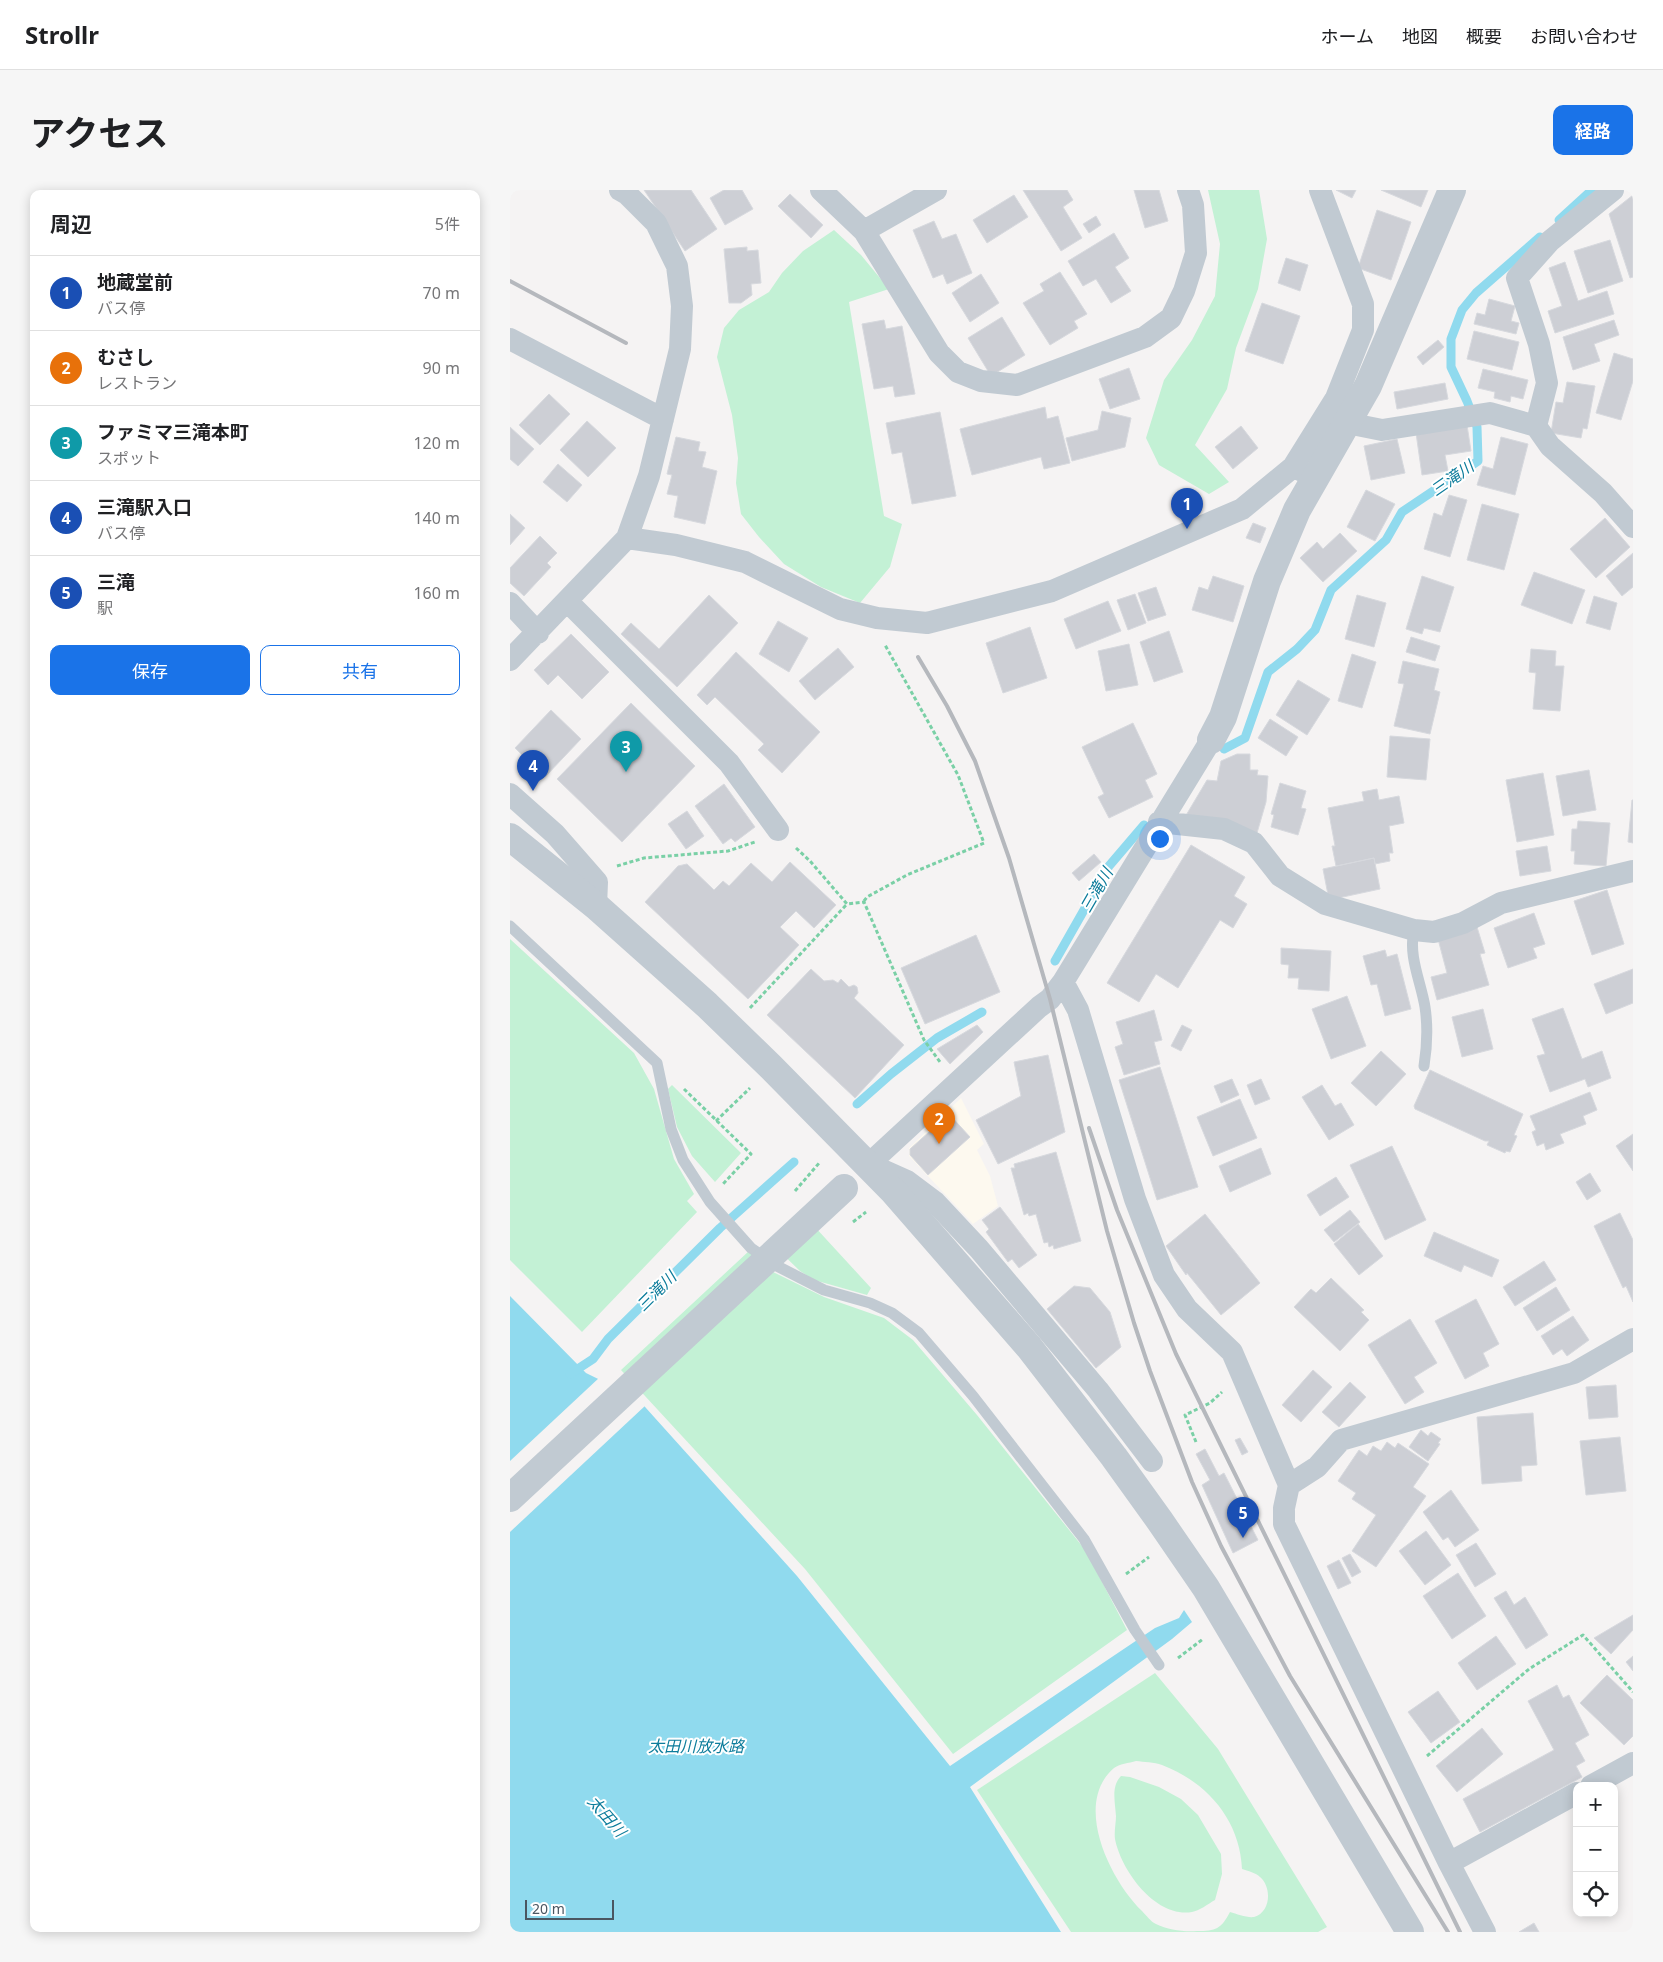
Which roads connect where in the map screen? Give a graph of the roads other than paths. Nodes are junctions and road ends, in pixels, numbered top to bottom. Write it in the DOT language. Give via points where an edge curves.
graph roads {
  1 [pos="620,190"];
  2 [pos="821,190"];
  3 [pos="936,190"];
  4 [pos="1188,190"];
  5 [pos="1320,190"];
  6 [pos="1452,190"];
  7 [pos="1613,190"];
  8 [pos="864,230"];
  9 [pos="510,339"];
  10 [pos="662,419"];
  11 [pos="1347,423"];
  12 [pos="1536,426"];
  13 [pos="1304,472"];
  14 [pos="1633,527"];
  15 [pos="627,538"];
  16 [pos="567,601"];
  17 [pos="510,603"];
  18 [pos="538,633"];
  19 [pos="510,660"];
  20 [pos="1211,740"];
  21 [pos="510,794"];
  22 [pos="1159,822"];
  23 [pos="778,830"];
  24 [pos="510,837"];
  25 [pos="1633,871"];
  26 [pos="597,894"];
  27 [pos="510,926"];
  28 [pos="1414,930"];
  29 [pos="1063,982"];
  30 [pos="1424,1066"];
  31 [pos="869,1164"];
  32 [pos="1633,1339"];
  33 [pos="1152,1461"];
  34 [pos="1289,1485"];
  35 [pos="510,1498"];
  36 [pos="1159,1665"];
  37 [pos="1633,1763"];
  38 [pos="1598,1782"];
  39 [pos="1573,1795"];
  40 [pos="1449,1862"];
  41 [pos="1410,1932"];
  42 [pos="1485,1932"];
  1 -- 10 [label="street" via="656,223 676,266 682,306 680,349"];
  2 -- 8 [label="street"];
  3 -- 8 [label="street"];
  4 -- 8 [label="street" via="1193,205 1196,253 1171,318 1145,336 1017,385 981,381 958,372 939,353"];
  5 -- 13 [label="street" via="1363,304 1363,330"];
  6 -- 11 [label="street" via="1368,386"];
  7 -- 12 [label="street" via="1550,242 1517,278 1539,344 1547,383"];
  9 -- 10 [label="street"];
  10 -- 15 [label="street" via="649,476"];
  11 -- 12 [label="street" via="1382,430 1490,413"];
  11 -- 13 [label="street"];
  12 -- 14 [label="street" via="1550,446 1603,493"];
  13 -- 15 [label="street" via="1242,508 1052,591 927,623 877,618 840,608 745,562 676,545"];
  13 -- 20 [label="street" via="1297,510 1267,581 1223,717"];
  15 -- 16 [label="street"];
  16 -- 18 [label="street"];
  16 -- 23 [label="street" via="729,763"];
  17 -- 18 [label="street"];
  18 -- 19 [label="street"];
  20 -- 22 [label="street"];
  21 -- 26 [label="street" via="555,834"];
  22 -- 28 [label="street" via="1224,829 1254,843 1280,876 1325,904"];
  22 -- 29 [label="street"];
  24 -- 26 [label="street"];
  25 -- 28 [label="street" via="1501,903 1463,923 1434,932"];
  26 -- 31 [label="street"];
  27 -- 36 [label="lane" via="657,1063 671,1129 683,1160 708,1201 751,1248 777,1266 824,1290 892,1313 918,1333 973,1396 1084,1539 1135,1630"];
  28 -- 30 [label="lane" via="1411,944 1426,1008"];
  29 -- 31 [label="street" via="1050,999"];
  29 -- 34 [label="street" via="1078,1010 1135,1200 1164,1275 1187,1310 1232,1352"];
  31 -- 33 [label="street" via="908,1181 935,1202 1092,1383"];
  31 -- 35 [label="street, bridge"];
  31 -- 41 [label="street" via="1029,1347 1160,1521 1206,1588"];
  32 -- 34 [label="street" via="1574,1373 1341,1440 1317,1467"];
  34 -- 40 [label="street" via="1284,1524"];
  37 -- 38 [label="street"];
  39 -- 40 [label="street"];
  40 -- 42 [label="street"];
}
